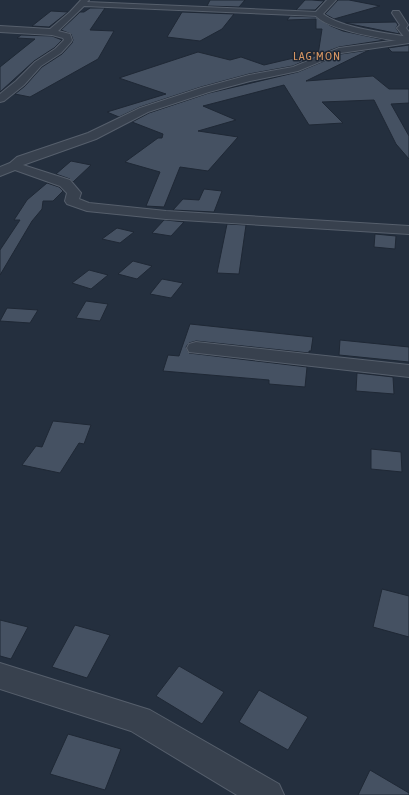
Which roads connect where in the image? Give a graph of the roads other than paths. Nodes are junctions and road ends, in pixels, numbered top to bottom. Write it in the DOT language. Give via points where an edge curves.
graph roads {
  1 [pos="332,0"];
  2 [pos="84,2"];
  3 [pos="396,13"];
  4 [pos="318,14"];
  5 [pos="0,29"];
  6 [pos="52,32"];
  7 [pos="408,39"];
  8 [pos="0,99"];
  9 [pos="18,163"];
  10 [pos="0,164"];
  11 [pos="0,172"];
  12 [pos="409,230"];
  13 [pos="196,348"];
  14 [pos="409,371"];
  15 [pos="0,676"];
  16 [pos="268,795"];
  1 -- 4 [label="street"];
  2 -- 4 [label="street"];
  2 -- 6 [label="street"];
  3 -- 7 [label="street" via="404,25 401,28"];
  4 -- 7 [label="street" via="327,21 375,34"];
  5 -- 6 [label="street"];
  6 -- 8 [label="street" via="67,36 68,40"];
  7 -- 9 [label="street" via="339,51 295,69 205,90 144,110 92,136"];
  9 -- 10 [label="street"];
  9 -- 11 [label="street"];
  9 -- 12 [label="street" via="65,183 74,193 72,201 87,207 166,215"];
  13 -- 14 [label="street"];
  15 -- 16 [label="street" via="139,720"];
}
